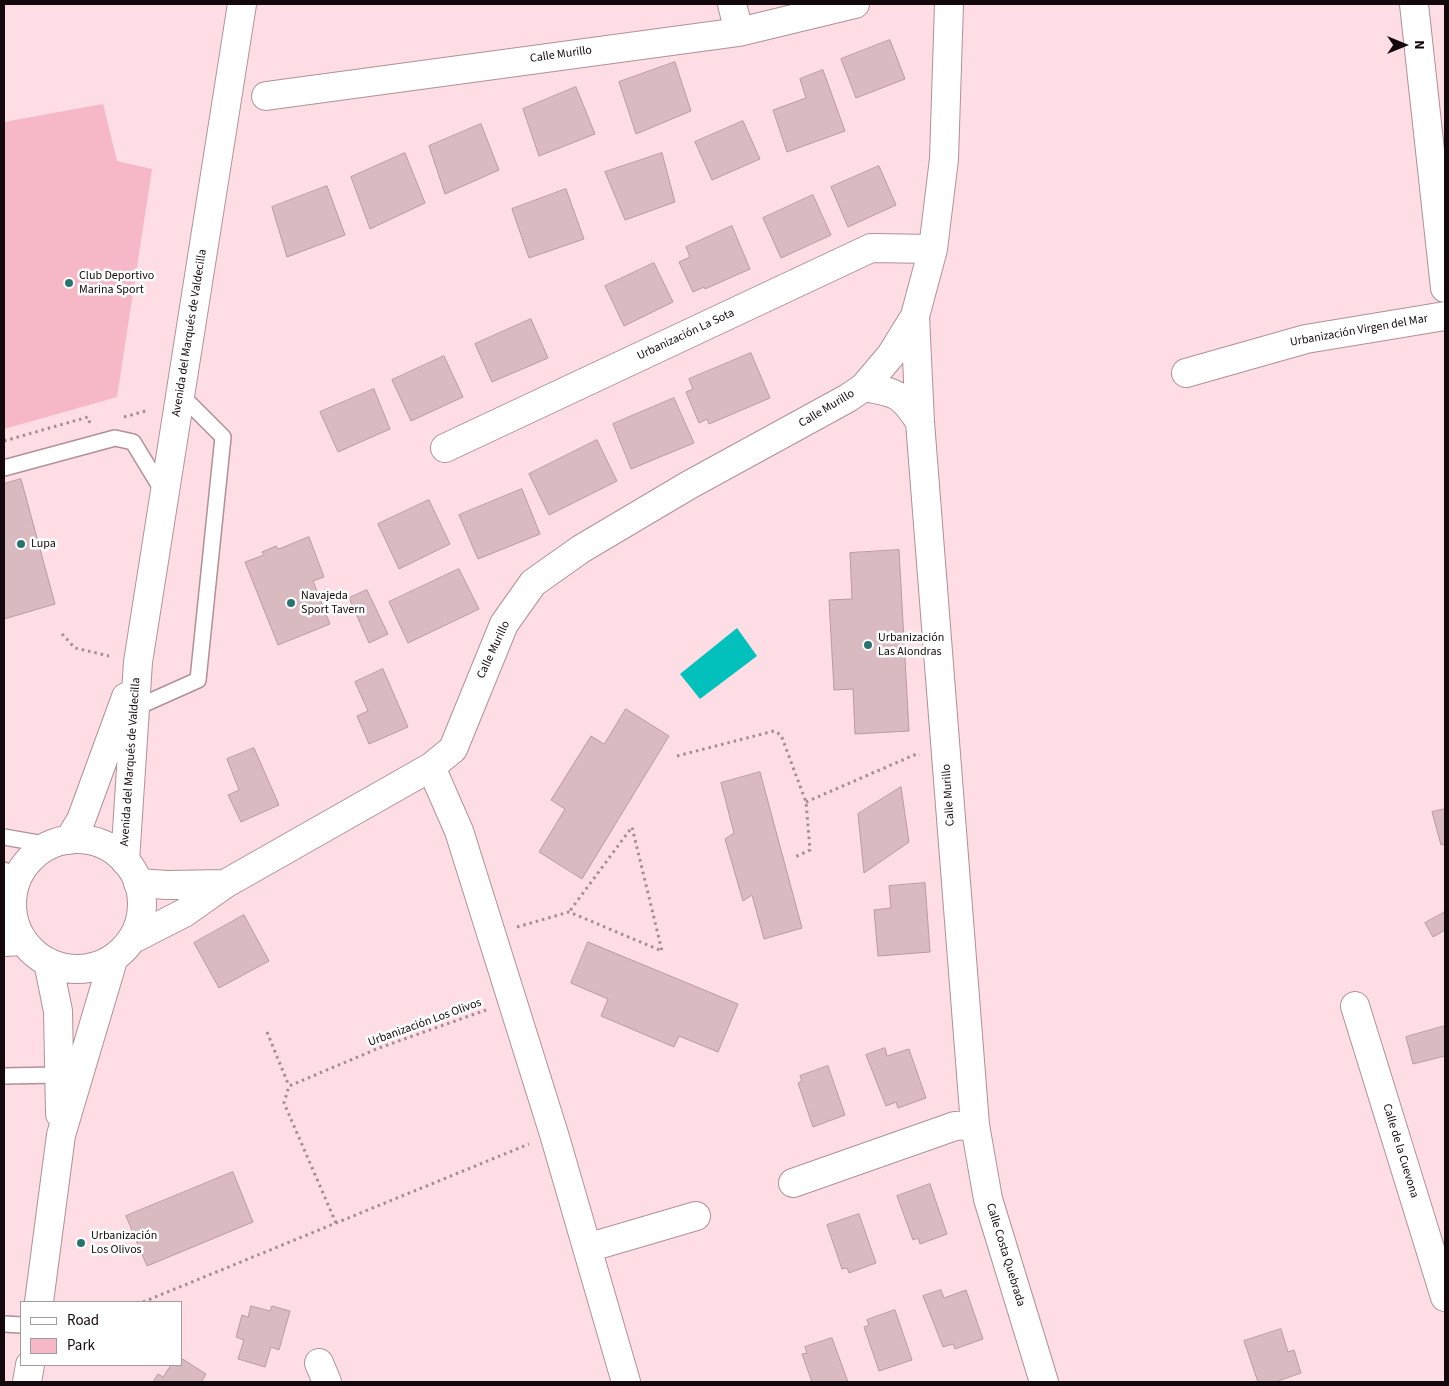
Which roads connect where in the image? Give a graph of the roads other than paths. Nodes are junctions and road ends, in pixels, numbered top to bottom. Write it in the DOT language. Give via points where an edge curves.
graph roads {
  1 [pos="242,4"];
  2 [pos="732,4"];
  3 [pos="855,4"];
  4 [pos="949,4"];
  5 [pos="1414,4"];
  6 [pos="739,32"];
  7 [pos="266,96"];
  8 [pos="933,249"];
  9 [pos="1445,288"];
  10 [pos="915,316"];
  11 [pos="1445,316"];
  12 [pos="1186,373"];
  13 [pos="864,387"];
  14 [pos="180,394"];
  15 [pos="920,422"];
  16 [pos="445,448"];
  17 [pos="4,468"];
  18 [pos="165,496"];
  19 [pos="138,662"];
  20 [pos="134,709"];
  21 [pos="431,767"];
  22 [pos="4,837"];
  23 [pos="59,842"];
  24 [pos="132,872"];
  25 [pos="9,884"];
  26 [pos="225,884"];
  27 [pos="135,938"];
  28 [pos="13,941"];
  29 [pos="112,960"];
  30 [pos="48,962"];
  31 [pos="964,988"];
  32 [pos="1355,1006"];
  33 [pos="58,1075"];
  34 [pos="4,1076"];
  35 [pos="975,1125"];
  36 [pos="61,1135"];
  37 [pos="793,1183"];
  38 [pos="696,1216"];
  39 [pos="587,1248"];
  40 [pos="1445,1296"];
  41 [pos="39,1301"];
  42 [pos="4,1324"];
  43 [pos="20,1325"];
  44 [pos="30,1366"];
  45 [pos="27,1382"];
  46 [pos="626,1382"];
  47 [pos="1044,1382"];
  1 -- 14 [label="street, Avenida del Marqués de Valdecilla"];
  2 -- 6 [label="street"];
  3 -- 6 [label="street, Calle Murillo"];
  4 -- 8 [label="street, Calle Murillo" via="944,159"];
  5 -- 9 [label="street"];
  6 -- 7 [label="street, Calle Murillo"];
  8 -- 10 [label="street, Calle Murillo"];
  8 -- 16 [label="street, Urbanización La Sota" via="871,248"];
  10 -- 13 [label="street, Calle Murillo" via="891,355"];
  10 -- 15 [label="street, Calle Murillo"];
  11 -- 12 [label="street, Urbanización Virgen del Mar" via="1306,338"];
  13 -- 15 [label="street, Calle Murillo" via="891,392 906,400"];
  13 -- 21 [label="street, Calle Murillo" via="830,410 689,485 590,544 533,583 504,624 453,748"];
  14 -- 18 [label="street, Avenida del Marqués de Valdecilla"];
  14 -- 20 [label="lane" via="223,437 198,680"];
  15 -- 31 [label="street, Calle Murillo"];
  17 -- 18 [label="lane" via="115,438 133,442"];
  18 -- 19 [label="street, Avenida del Marqués de Valdecilla"];
  19 -- 20 [label="street, Avenida del Marqués de Valdecilla"];
  19 -- 23 [label="street, Avenida del Marqués de Valdecilla" via="81,820"];
  20 -- 24 [label="street, Avenida del Marqués de Valdecilla"];
  21 -- 26 [label="street, Calle Murillo"];
  21 -- 39 [label="street" via="460,831"];
  22 -- 23 [label="lane"];
  23 -- 24 [label="street" via="94,842 111,848"];
  23 -- 25 [label="street" via="29,860"];
  24 -- 26 [label="street" via="167,885"];
  24 -- 27 [label="street" via="143,911"];
  25 -- 28 [label="street"];
  26 -- 27 [label="street, Calle Murillo" via="184,913"];
  27 -- 29 [label="street"];
  28 -- 30 [label="street"];
  29 -- 30 [label="street" via="97,967 80,968"];
  29 -- 36 [label="street"];
  30 -- 33 [label="street" via="58,1011"];
  31 -- 35 [label="street, Calle Costa Quebrada"];
  32 -- 40 [label="street, Calle de la Cuevona"];
  33 -- 34 [label="lane"];
  33 -- 36 [label="street"];
  35 -- 37 [label="street" via="956,1126"];
  35 -- 47 [label="street, Calle Costa Quebrada" via="988,1198"];
  36 -- 41 [label="street"];
  38 -- 39 [label="street"];
  39 -- 46 [label="street"];
  42 -- 43 [label="lane"];
  44 -- 45 [label="street"];
}
